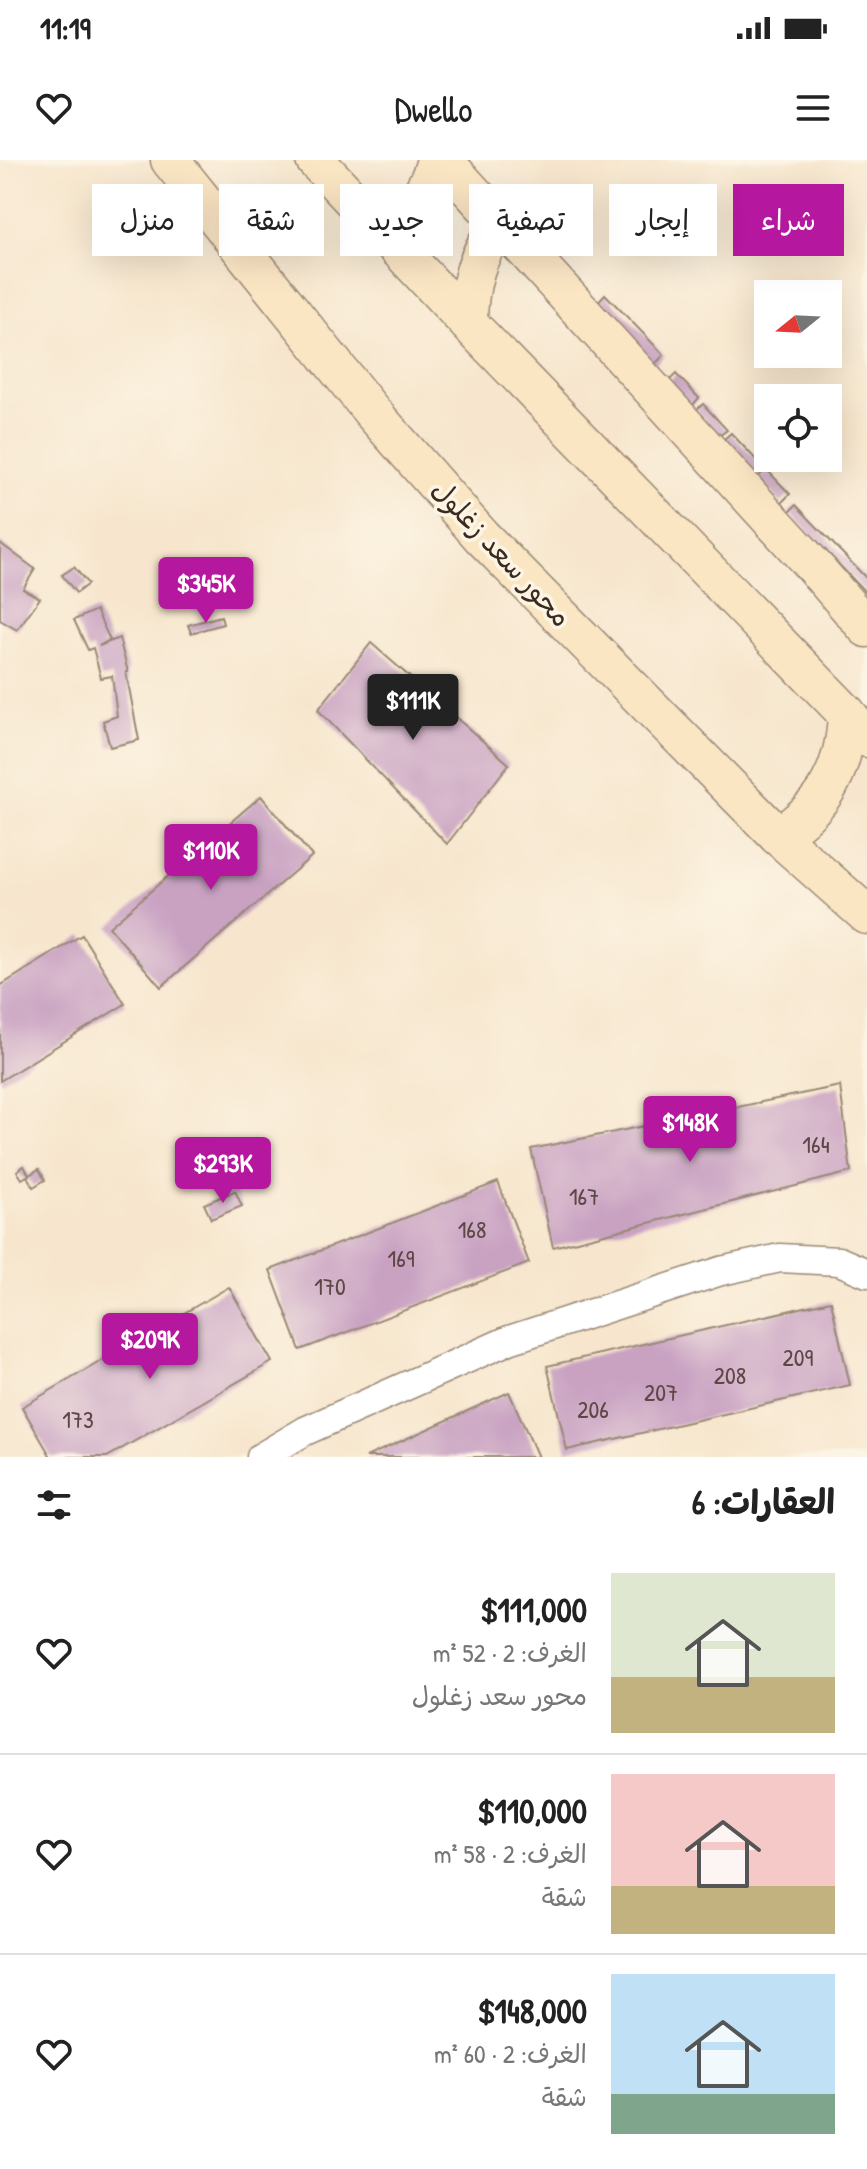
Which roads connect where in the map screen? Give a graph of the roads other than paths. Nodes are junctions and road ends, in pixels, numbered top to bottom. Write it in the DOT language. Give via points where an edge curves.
graph roads {
  1 [pos="170,160"];
  2 [pos="315,160"];
  3 [pos="436,160"];
  4 [pos="443,160"];
  5 [pos="427,184"];
  6 [pos="340,187"];
  7 [pos="469,189"];
  8 [pos="405,256"];
  9 [pos="480,256"];
  10 [pos="530,256"];
  11 [pos="468,323"];
  12 [pos="867,628"];
  13 [pos="857,726"];
  14 [pos="778,836"];
  15 [pos="867,915"];
  16 [pos="867,1273"];
  17 [pos="261,1457"];
  1 -- 14 [label="main road, محور سعد زغلول" via="373,413 482,537"];
  2 -- 6 [label="main road"];
  3 -- 5 [label="main road"];
  4 -- 7 [label="main road"];
  8 -- 11 [label="main road"];
  9 -- 11 [label="main road"];
  10 -- 12 [label="main road"];
  11 -- 13 [label="main road"];
  13 -- 14 [label="main road" via="830,784 807,814"];
  14 -- 15 [label="main road, محور سعد زغلول"];
  16 -- 17 [label="street" via="839,1261 780,1258 721,1271 509,1340 305,1431"];
}
